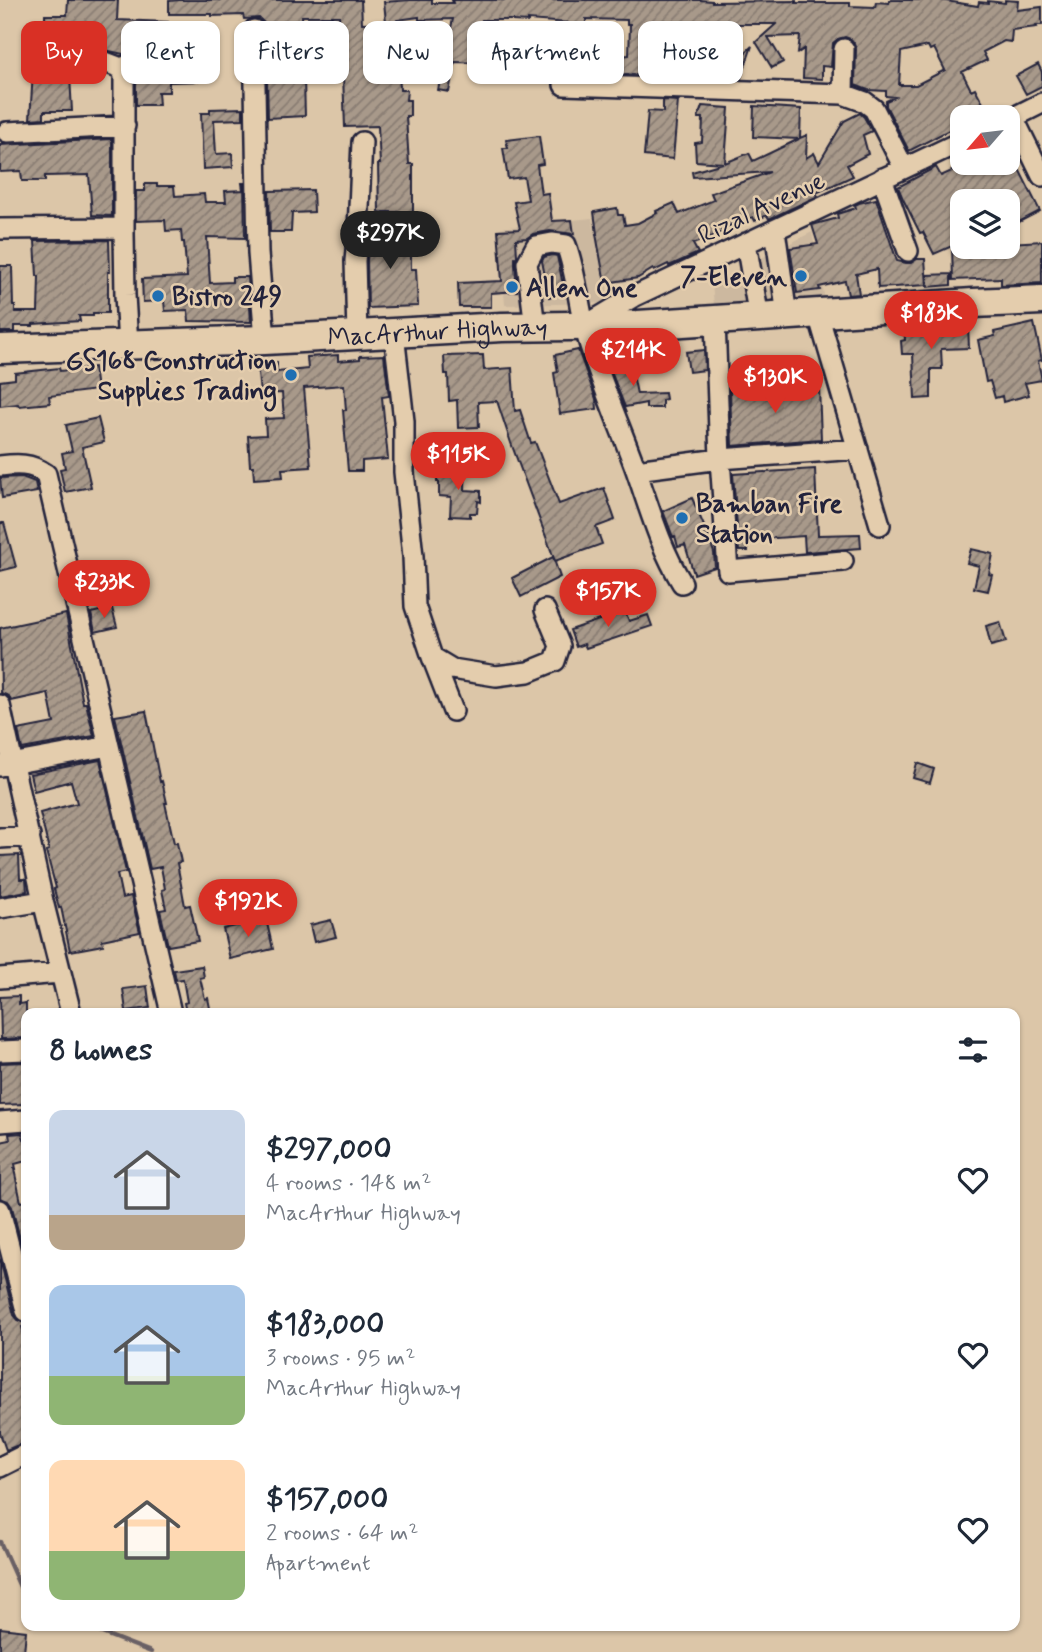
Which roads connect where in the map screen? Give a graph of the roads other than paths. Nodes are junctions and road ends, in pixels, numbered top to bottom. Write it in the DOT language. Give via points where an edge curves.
graph roads {
  1 [pos="844,49"];
  2 [pos="107,63"];
  3 [pos="121,68"];
  4 [pos="124,84"];
  5 [pos="255,84"];
  6 [pos="564,85"];
  7 [pos="843,94"];
  8 [pos="1042,103"];
  9 [pos="1020,114"];
  10 [pos="125,126"];
  11 [pos="7,132"];
  12 [pos="1020,136"];
  13 [pos="362,142"];
  14 [pos="950,147"];
  15 [pos="904,168"];
  16 [pos="1042,176"];
  17 [pos="882,178"];
  18 [pos="124,228"];
  19 [pos="0,229"];
  20 [pos="775,229"];
  21 [pos="746,243"];
  22 [pos="908,251"];
  23 [pos="1042,300"];
  24 [pos="818,314"];
  25 [pos="773,317"];
  26 [pos="715,320"];
  27 [pos="584,326"];
  28 [pos="535,327"];
  29 [pos="394,334"];
  30 [pos="358,336"];
  31 [pos="265,340"];
  32 [pos="128,345"];
  33 [pos="0,349"];
  34 [pos="858,449"];
  35 [pos="720,458"];
  36 [pos="0,466"];
  37 [pos="636,470"];
  38 [pos="880,525"];
  39 [pos="843,561"];
  40 [pos="682,583"];
  41 [pos="545,610"];
  42 [pos="432,657"];
  43 [pos="0,705"];
  44 [pos="453,711"];
  45 [pos="109,746"];
  46 [pos="7,765"];
  47 [pos="30,836"];
  48 [pos="0,838"];
  49 [pos="43,901"];
  50 [pos="0,908"];
  51 [pos="61,973"];
  52 [pos="0,978"];
  53 [pos="70,1008"];
  54 [pos="170,1008"];
  55 [pos="21,1050"];
  56 [pos="0,1051"];
  57 [pos="21,1120"];
  58 [pos="0,1122"];
  59 [pos="0,1210"];
  60 [pos="21,1292"];
  61 [pos="21,1456"];
  62 [pos="1,1462"];
  1 -- 7 [label="street"];
  2 -- 3 [label="street"];
  4 -- 10 [label="street"];
  5 -- 31 [label="street" via="258,253"];
  6 -- 7 [label="street"];
  7 -- 15 [label="street" via="874,109"];
  8 -- 9 [label="street"];
  10 -- 11 [label="street"];
  10 -- 18 [label="street"];
  12 -- 16 [label="street"];
  13 -- 30 [label="street" via="355,261"];
  14 -- 15 [label="street, Rizal Avenue"];
  15 -- 17 [label="street, Rizal Avenue"];
  17 -- 20 [label="street, Rizal Avenue"];
  17 -- 22 [label="street"];
  18 -- 19 [label="street"];
  18 -- 32 [label="street"];
  20 -- 21 [label="street, Rizal Avenue"];
  20 -- 25 [label="street"];
  21 -- 25 [label="street"];
  21 -- 27 [label="street, Rizal Avenue" via="632,297"];
  23 -- 24 [label="highway, MacArthur Highway"];
  24 -- 25 [label="highway, MacArthur Highway"];
  24 -- 34 [label="street"];
  25 -- 26 [label="highway, MacArthur Highway"];
  26 -- 27 [label="highway, MacArthur Highway"];
  26 -- 35 [label="street"];
  27 -- 28 [label="highway, MacArthur Highway"];
  27 -- 28 [label="street" via="571,257 566,245 552,243 536,246 527,263"];
  27 -- 37 [label="street"];
  28 -- 29 [label="highway, MacArthur Highway"];
  29 -- 30 [label="highway, MacArthur Highway"];
  29 -- 42 [label="street" via="415,606"];
  30 -- 31 [label="highway, MacArthur Highway"];
  31 -- 32 [label="highway, MacArthur Highway"];
  32 -- 33 [label="highway, MacArthur Highway"];
  34 -- 35 [label="street"];
  34 -- 38 [label="street"];
  35 -- 37 [label="street"];
  35 -- 39 [label="street" via="728,571"];
  36 -- 45 [label="street" via="21,464 46,474"];
  37 -- 40 [label="street" via="658,538"];
  41 -- 42 [label="street" via="560,646 555,661 528,672 496,676 453,669"];
  42 -- 44 [label="street"];
  43 -- 46 [label="street"];
  45 -- 46 [label="street"];
  45 -- 54 [label="street"];
  46 -- 47 [label="street"];
  47 -- 48 [label="street"];
  47 -- 49 [label="street"];
  49 -- 50 [label="street"];
  49 -- 51 [label="street"];
  51 -- 52 [label="street"];
  51 -- 53 [label="street"];
  55 -- 56 [label="street"];
  57 -- 58 [label="street"];
  59 -- 60 [label="street"];
  61 -- 62 [label="street"];
}
